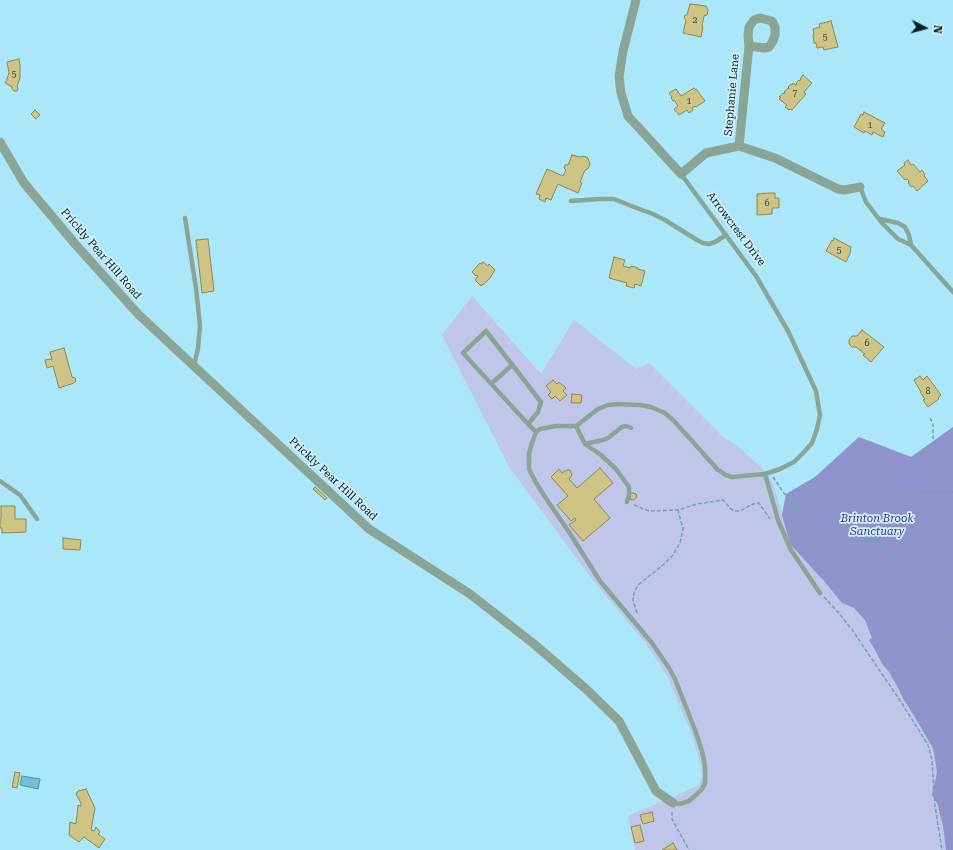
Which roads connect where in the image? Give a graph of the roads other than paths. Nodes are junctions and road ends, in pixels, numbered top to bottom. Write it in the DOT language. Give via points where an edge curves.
graph roads {
  1 [pos="636,0"];
  2 [pos="748,46"];
  3 [pos="0,142"];
  4 [pos="739,146"];
  5 [pos="681,174"];
  6 [pos="860,187"];
  7 [pos="571,201"];
  8 [pos="185,218"];
  9 [pos="880,219"];
  10 [pos="726,235"];
  11 [pos="911,245"];
  12 [pos="953,292"];
  13 [pos="512,365"];
  14 [pos="194,366"];
  15 [pos="491,384"];
  16 [pos="528,424"];
  17 [pos="576,426"];
  18 [pos="631,428"];
  19 [pos="536,432"];
  20 [pos="585,444"];
  21 [pos="767,473"];
  22 [pos="0,481"];
  23 [pos="627,502"];
  24 [pos="37,519"];
  25 [pos="820,592"];
  26 [pos="673,803"];
  1 -- 5 [label="street, Arrowcrest Drive" via="622,51 619,77 621,93 628,116"];
  2 -- 4 [label="street, Stephanie Lane"];
  3 -- 14 [label="street, Prickly Pear Hill Road" via="24,183 76,244 138,314"];
  4 -- 5 [label="street" via="706,153"];
  4 -- 6 [label="street" via="775,158 838,189"];
  5 -- 10 [label="lane, Arrowcrest Drive"];
  6 -- 9 [label="lane" via="866,202"];
  7 -- 10 [label="lane" via="614,199 653,214 703,243 715,242"];
  8 -- 14 [label="lane" via="200,326"];
  9 -- 11 [label="lane" via="898,239"];
  9 -- 11 [label="lane" via="905,227"];
  10 -- 21 [label="lane, Arrowcrest Drive" via="756,276 788,331 816,391 818,402 818,429 812,443 794,462"];
  11 -- 12 [label="lane"];
  13 -- 15 [label="lane"];
  13 -- 15 [label="lane" via="486,331 463,353"];
  13 -- 16 [label="lane" via="541,402 538,412"];
  14 -- 26 [label="street, Prickly Pear Hill Road" via="369,529 470,594 586,689 619,721 656,791"];
  15 -- 16 [label="lane"];
  16 -- 19 [label="lane"];
  17 -- 19 [label="lane" via="556,426"];
  17 -- 20 [label="lane"];
  17 -- 21 [label="lane, Arrowcrest Drive" via="598,408 608,405 630,404 651,407 665,413 674,421 718,470 726,475 732,477"];
  18 -- 20 [label="lane" via="622,427 608,438"];
  19 -- 26 [label="lane" via="529,454 529,469 535,481 600,581 661,655 695,730 705,766 705,783 690,801"];
  20 -- 23 [label="lane" via="616,469 629,487"];
  21 -- 25 [label="lane" via="778,520 791,550"];
  22 -- 24 [label="lane" via="20,495"];
}
